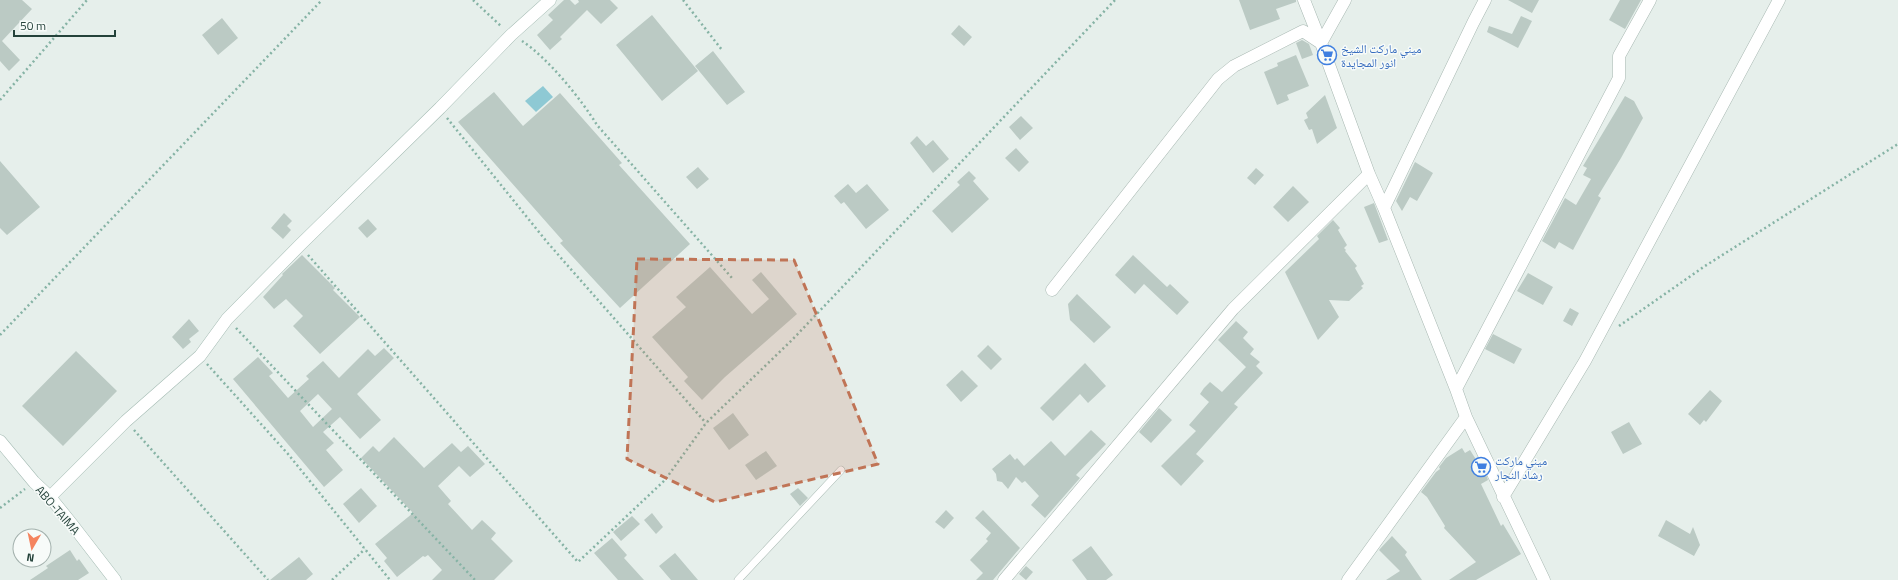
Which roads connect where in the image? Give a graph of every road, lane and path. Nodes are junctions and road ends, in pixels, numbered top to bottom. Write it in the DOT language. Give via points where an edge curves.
graph roads {
  1 [pos="87,0"];
  2 [pos="322,0"];
  3 [pos="473,0"];
  4 [pos="550,0"];
  5 [pos="683,0"];
  6 [pos="1115,0"];
  7 [pos="1304,0"];
  8 [pos="1345,0"];
  9 [pos="1485,0"];
  10 [pos="1650,0"];
  11 [pos="1779,0"];
  12 [pos="511,35"];
  13 [pos="1321,42"];
  14 [pos="722,50"];
  15 [pos="0,100"];
  16 [pos="440,108"];
  17 [pos="1898,144"];
  18 [pos="1369,174"];
  19 [pos="1384,208"];
  20 [pos="300,245"];
  21 [pos="732,278"];
  22 [pos="1052,290"];
  23 [pos="227,319"];
  24 [pos="1615,329"];
  25 [pos="0,335"];
  26 [pos="200,356"];
  27 [pos="1456,390"];
  28 [pos="1466,417"];
  29 [pos="126,421"];
  30 [pos="706,423"];
  31 [pos="0,441"];
  32 [pos="841,470"];
  33 [pos="34,482"];
  34 [pos="50,497"];
  35 [pos="1503,497"];
  36 [pos="0,508"];
  37 [pos="365,549"];
  38 [pos="115,580"];
  39 [pos="268,580"];
  40 [pos="332,580"];
  41 [pos="390,580"];
  42 [pos="475,580"];
  43 [pos="738,580"];
  44 [pos="1004,580"];
  45 [pos="1348,580"];
  46 [pos="1544,580"];
  1 -- 15 [label="path"];
  2 -- 25 [label="path"];
  3 -- 12 [label="path"];
  4 -- 12 [label="street"];
  5 -- 14 [label="path"];
  6 -- 30 [label="path" via="792,340"];
  7 -- 13 [label="street"];
  8 -- 13 [label="street"];
  9 -- 19 [label="street"];
  10 -- 27 [label="street" via="1620,56 1619,78"];
  11 -- 35 [label="street" via="1585,361"];
  12 -- 16 [label="street"];
  12 -- 21 [label="path" via="534,49 549,65 584,104 597,125"];
  13 -- 18 [label="street"];
  13 -- 22 [label="street" via="1304,31 1234,66 1218,79"];
  16 -- 20 [label="street"];
  16 -- 30 [label="path" via="547,242"];
  17 -- 24 [label="path" via="1705,266"];
  18 -- 19 [label="street"];
  18 -- 44 [label="street" via="1233,309"];
  19 -- 27 [label="street"];
  20 -- 23 [label="street"];
  20 -- 30 [label="path" via="578,562 665,480"];
  23 -- 26 [label="street"];
  23 -- 42 [label="path"];
  26 -- 29 [label="street"];
  26 -- 37 [label="path" via="288,454"];
  27 -- 28 [label="street"];
  28 -- 35 [label="street"];
  28 -- 45 [label="street"];
  29 -- 34 [label="street"];
  29 -- 39 [label="path"];
  31 -- 33 [label="street, ABO-TAIMA"];
  32 -- 43 [label="lane"];
  33 -- 34 [label="street, ABO-TAIMA"];
  33 -- 36 [label="path"];
  34 -- 38 [label="street, ABO-TAIMA"];
  35 -- 46 [label="street"];
  37 -- 40 [label="path"];
  37 -- 41 [label="path"];
}
